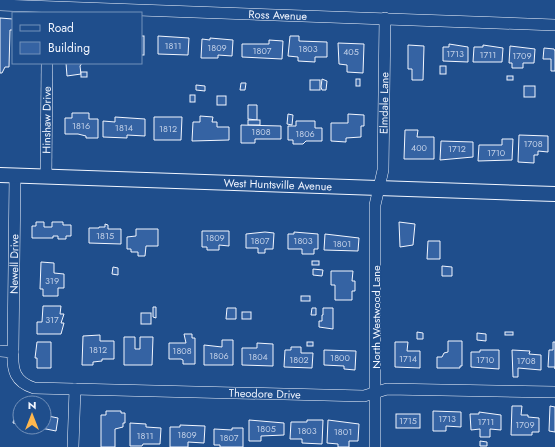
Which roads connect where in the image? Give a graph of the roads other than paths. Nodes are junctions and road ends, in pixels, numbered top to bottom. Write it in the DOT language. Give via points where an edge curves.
graph roads {
  1 [pos="0,5"];
  2 [pos="36,6"];
  3 [pos="385,18"];
  4 [pos="555,25"];
  5 [pos="47,64"];
  6 [pos="0,176"];
  7 [pos="15,176"];
  8 [pos="46,177"];
  9 [pos="379,188"];
  10 [pos="555,194"];
  11 [pos="0,351"];
  12 [pos="13,352"];
  13 [pos="75,389"];
  14 [pos="376,392"];
  15 [pos="555,392"];
  16 [pos="73,447"];
  17 [pos="375,447"];
  1 -- 2 [label="street, Ross Avenue"];
  2 -- 3 [label="street, Ross Avenue"];
  3 -- 4 [label="street, Ross Avenue"];
  3 -- 9 [label="street, Elmdale Lane" via="383,170"];
  5 -- 8 [label="street, Hinshaw Drive"];
  6 -- 7 [label="main road, West Huntsville Avenue"];
  7 -- 8 [label="main road, West Huntsville Avenue"];
  7 -- 12 [label="street, Newell Drive"];
  8 -- 9 [label="main road, West Huntsville Avenue"];
  9 -- 10 [label="main road, West Huntsville Avenue"];
  9 -- 14 [label="street, North Westwood Lane" via="375,205"];
  11 -- 12 [label="street"];
  12 -- 13 [label="street, Theodore Drive" via="15,375 20,382 34,388"];
  13 -- 14 [label="street, Theodore Drive" via="364,396"];
  13 -- 16 [label="street"];
  14 -- 15 [label="street, Theodore Drive" via="387,389"];
  14 -- 17 [label="street, North Westwood Lane"];
}
